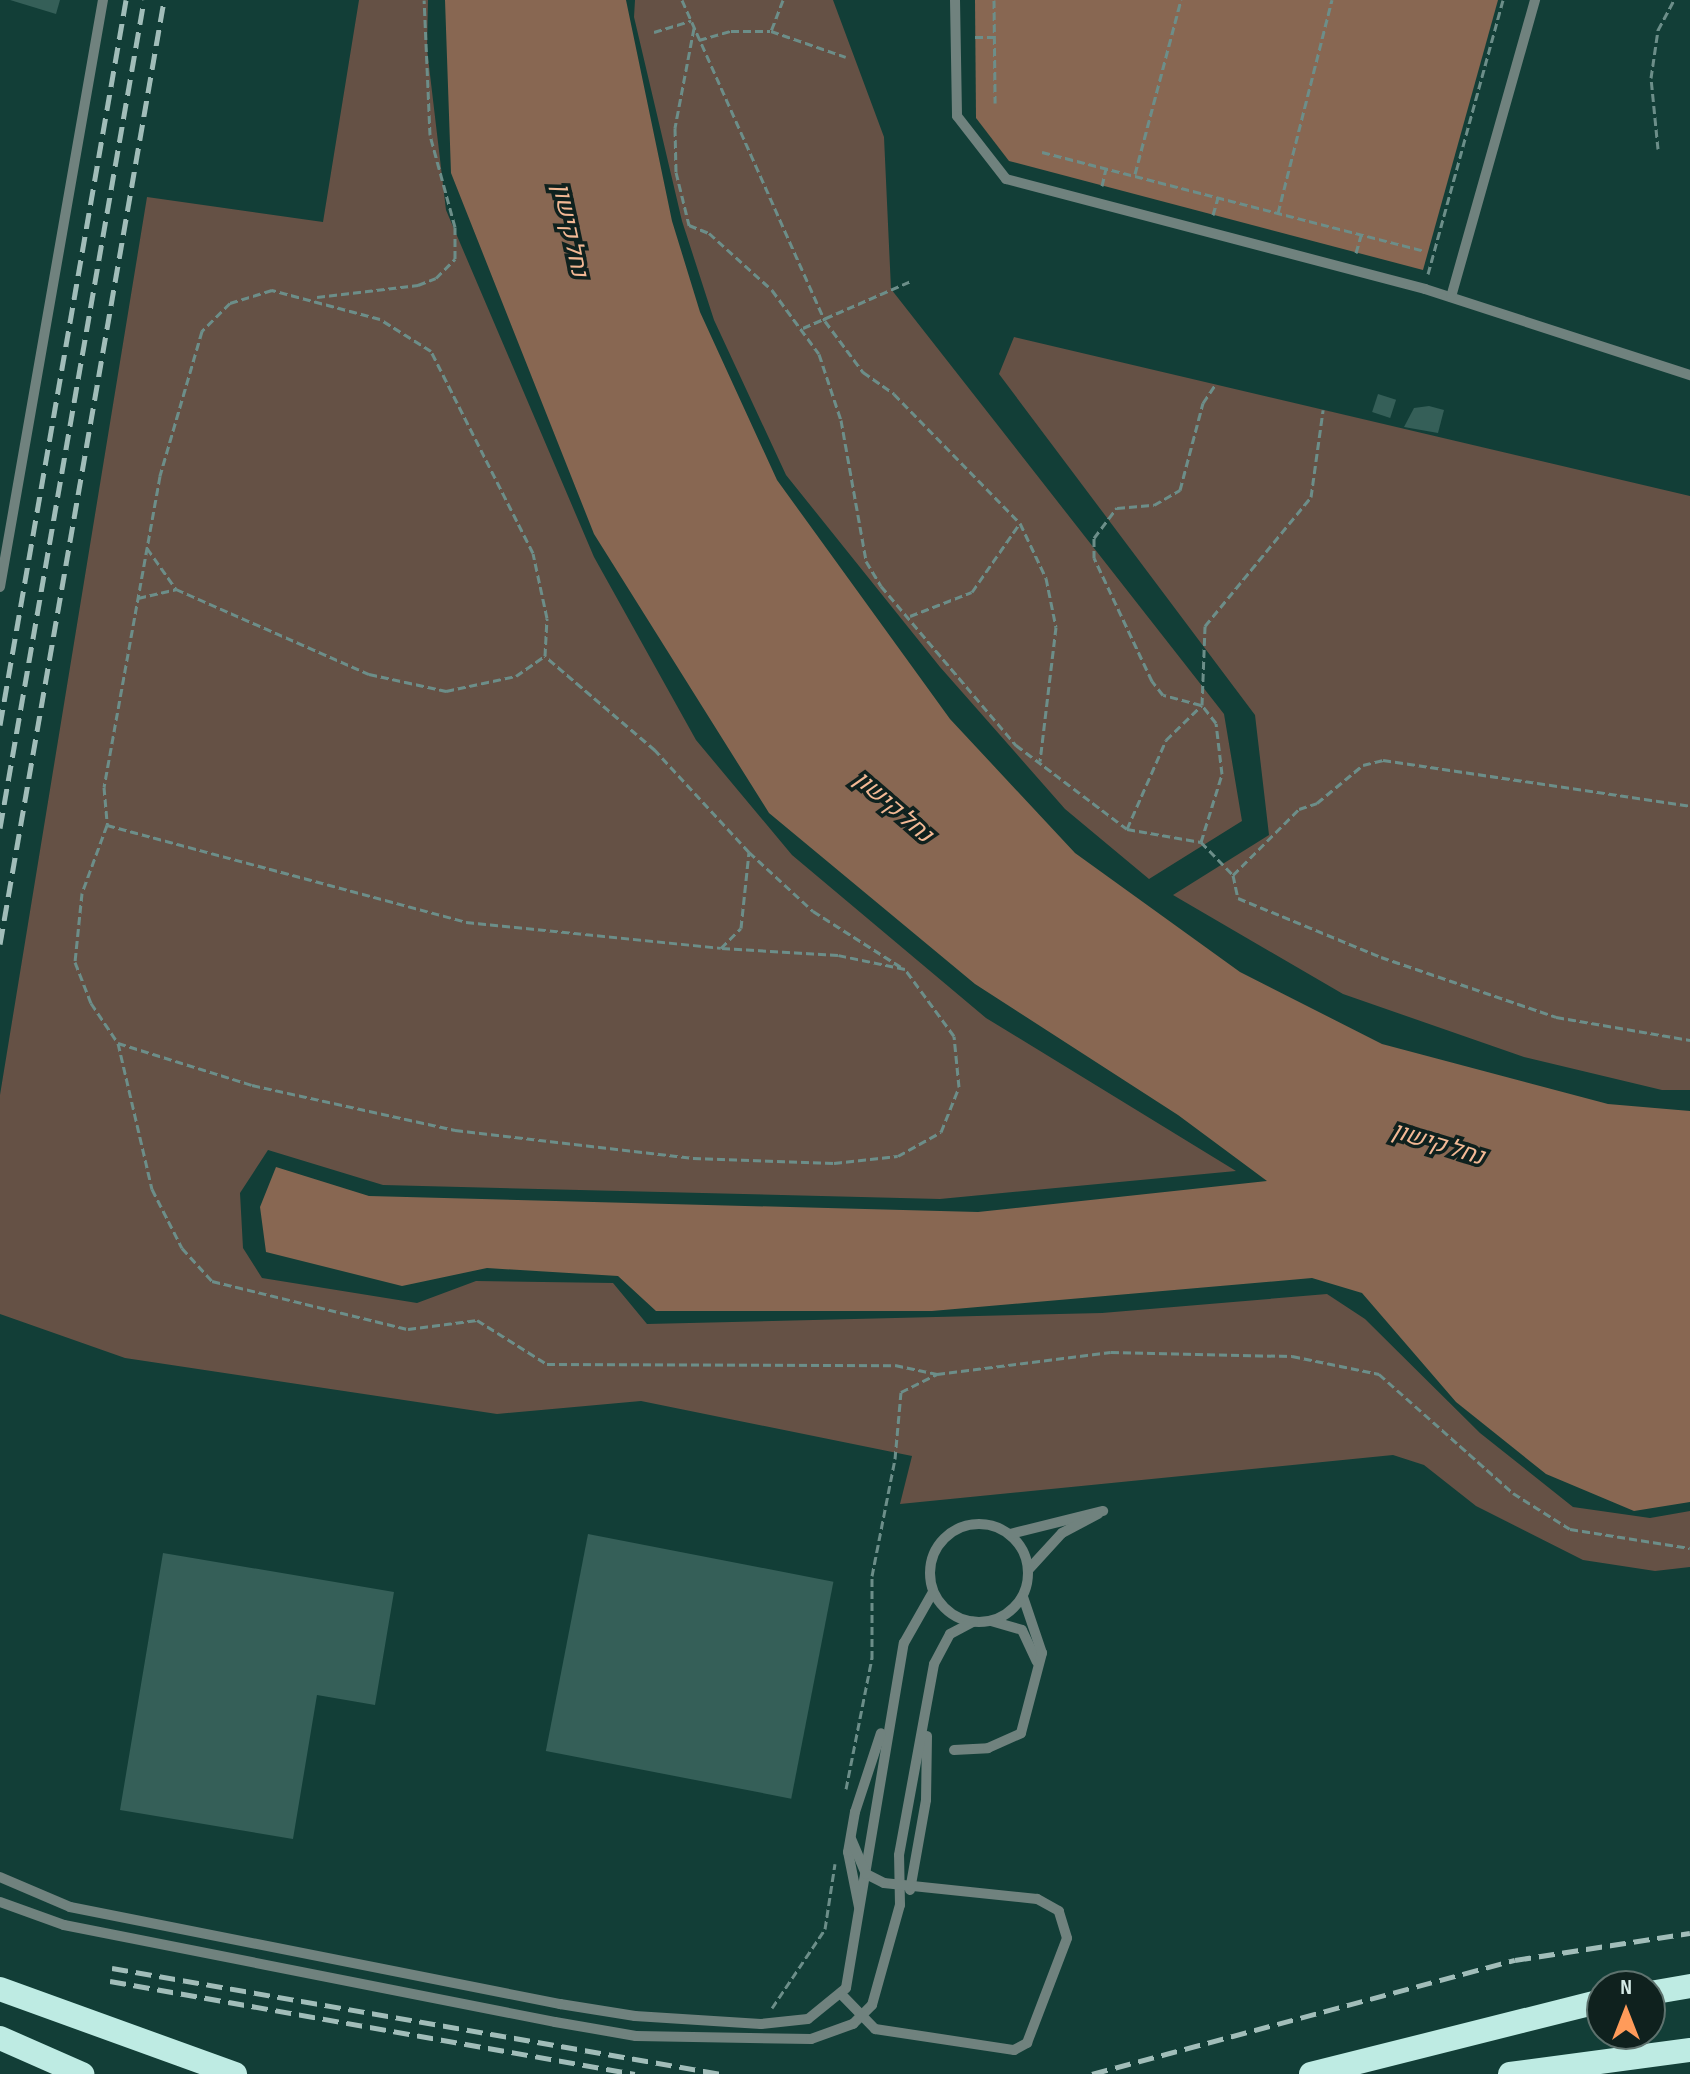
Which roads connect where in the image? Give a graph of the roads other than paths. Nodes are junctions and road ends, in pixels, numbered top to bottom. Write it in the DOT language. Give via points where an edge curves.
graph roads {
  1 [pos="103,0"];
  2 [pos="955,0"];
  3 [pos="1535,0"];
  4 [pos="1451,297"];
  5 [pos="1690,375"];
  6 [pos="0,587"];
  7 [pos="1010,1534"];
  8 [pos="1029,1569"];
  9 [pos="933,1592"];
  10 [pos="1023,1597"];
  11 [pos="990,1621"];
  12 [pos="973,1622"];
  13 [pos="1039,1671"];
  14 [pos="927,1701"];
  15 [pos="888,1717"];
  16 [pos="954,1750"];
  17 [pos="851,1839"];
  18 [pos="866,1874"];
  19 [pos="0,1877"];
  20 [pos="900,1884"];
  21 [pos="912,1886"];
  22 [pos="0,1902"];
  23 [pos="900,1905"];
  24 [pos="860,1909"];
  25 [pos="1690,1986"];
  26 [pos="0,1989"];
  27 [pos="1666,1990"];
  28 [pos="841,1994"];
  29 [pos="1586,2005"];
  30 [pos="861,2016"];
  31 [pos="0,2038"];
  32 [pos="1690,2050"];
  33 [pos="82,2074"];
  34 [pos="235,2074"];
  35 [pos="1311,2074"];
  36 [pos="1510,2074"];
  1 -- 6 [label="lane"];
  2 -- 4 [label="lane" via="957,116 1006,179"];
  3 -- 4 [label="lane"];
  4 -- 5 [label="lane"];
  7 -- 8 [label="lane"];
  7 -- 8 [label="lane" via="1103,1511 1062,1533"];
  7 -- 9 [label="lane" via="980,1523 949,1533 931,1560"];
  8 -- 10 [label="lane"];
  9 -- 12 [label="lane" via="949,1612"];
  9 -- 15 [label="lane" via="904,1643"];
  10 -- 11 [label="lane"];
  10 -- 13 [label="lane" via="1040,1641"];
  11 -- 12 [label="lane"];
  11 -- 13 [label="lane" via="1022,1630 1036,1652"];
  12 -- 14 [label="lane" via="950,1634 934,1664"];
  13 -- 16 [label="lane" via="1021,1733 988,1748"];
  14 -- 20 [label="lane" via="899,1855"];
  14 -- 21 [label="lane" via="926,1800"];
  15 -- 17 [label="lane"];
  15 -- 18 [label="lane"];
  17 -- 18 [label="lane"];
  17 -- 24 [label="lane" via="850,1880"];
  18 -- 20 [label="lane"];
  18 -- 24 [label="lane"];
  19 -- 28 [label="lane" via="70,1907 635,2016 761,2024 808,2019"];
  20 -- 21 [label="lane"];
  20 -- 23 [label="lane"];
  21 -- 23 [label="lane"];
  21 -- 30 [label="lane" via="1037,1899 1059,1911 1067,1938 1027,2043 1014,2050 926,2039 875,2029"];
  22 -- 30 [label="lane" via="64,1925 636,2036 811,2039"];
  23 -- 30 [label="lane" via="872,2005"];
  24 -- 28 [label="lane"];
  25 -- 27 [label="highway"];
  26 -- 34 [label="highway"];
  28 -- 30 [label="lane"];
  29 -- 35 [label="highway"];
  31 -- 33 [label="highway"];
  32 -- 36 [label="highway"];
}
